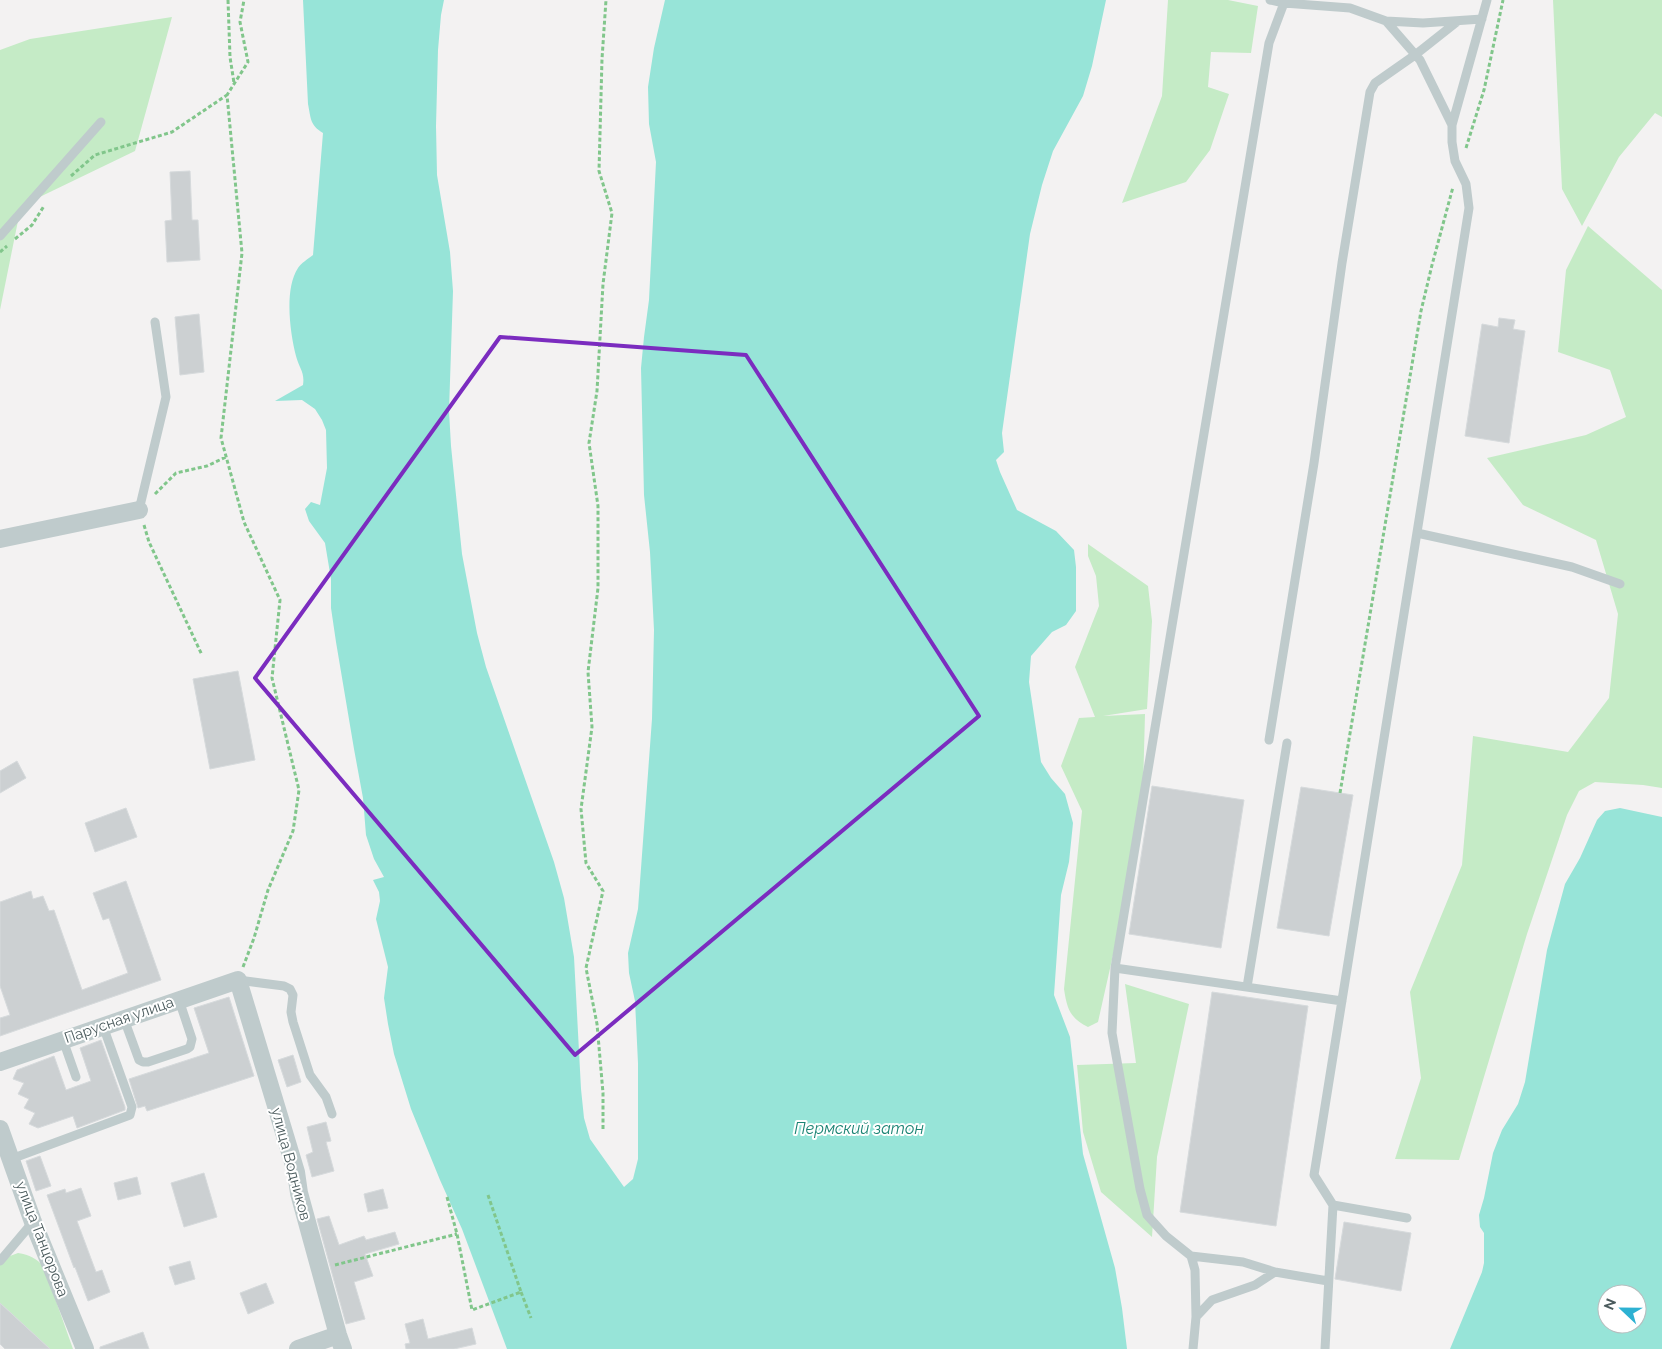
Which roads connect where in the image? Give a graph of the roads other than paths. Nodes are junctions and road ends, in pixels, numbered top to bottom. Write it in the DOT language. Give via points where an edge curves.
graph roads {
  1 [pos="1270,0"];
  2 [pos="1487,0"];
  3 [pos="1284,3"];
  4 [pos="1482,19"];
  5 [pos="1386,21"];
  6 [pos="1458,21"];
  7 [pos="1415,55"];
  8 [pos="101,122"];
  9 [pos="1452,125"];
  10 [pos="0,236"];
  11 [pos="155,322"];
  12 [pos="139,510"];
  13 [pos="1417,533"];
  14 [pos="0,539"];
  15 [pos="1620,584"];
  16 [pos="1269,740"];
  17 [pos="1287,743"];
  18 [pos="1115,968"];
  19 [pos="238,980"];
  20 [pos="1247,987"];
  21 [pos="179,1000"];
  22 [pos="1342,1001"];
  23 [pos="124,1019"];
  24 [pos="103,1026"];
  25 [pos="63,1040"];
  26 [pos="1,1061"];
  27 [pos="76,1077"];
  28 [pos="332,1114"];
  29 [pos="0,1129"];
  30 [pos="11,1159"];
  31 [pos="1333,1205"];
  32 [pos="1407,1218"];
  33 [pos="33,1222"];
  34 [pos="1191,1256"];
  35 [pos="0,1261"];
  36 [pos="1275,1272"];
  37 [pos="1328,1281"];
  38 [pos="1196,1317"];
  39 [pos="340,1342"];
  40 [pos="85,1349"];
  41 [pos="298,1349"];
  42 [pos="1192,1349"];
  43 [pos="1325,1349"];
  1 -- 3 [label="lane"];
  2 -- 4 [label="lane"];
  3 -- 5 [label="lane" via="1350,8"];
  3 -- 18 [label="lane" via="1269,43"];
  4 -- 6 [label="lane"];
  4 -- 9 [label="lane"];
  5 -- 6 [label="lane"];
  5 -- 7 [label="lane"];
  6 -- 7 [label="lane"];
  7 -- 9 [label="lane"];
  7 -- 16 [label="lane" via="1375,83 1370,92"];
  8 -- 10 [label="lane"];
  9 -- 13 [label="lane" via="1455,161 1466,184 1469,208"];
  11 -- 12 [label="lane" via="166,397"];
  12 -- 14 [label="street"];
  13 -- 15 [label="lane" via="1572,567"];
  13 -- 22 [label="lane"];
  17 -- 20 [label="lane"];
  18 -- 20 [label="lane"];
  18 -- 34 [label="lane" via="1112,1033 1140,1189 1148,1215 1166,1236"];
  19 -- 21 [label="street, Парусная улица"];
  19 -- 28 [label="lane" via="290,989 292,1017 310,1075 326,1097"];
  19 -- 39 [label="street, улица Водников" via="296,1172"];
  20 -- 22 [label="lane"];
  21 -- 23 [label="street, Парусная улица"];
  21 -- 23 [label="lane" via="192,1039 187,1049 143,1062 136,1056"];
  22 -- 31 [label="lane" via="1314,1175"];
  23 -- 24 [label="street, Парусная улица"];
  24 -- 25 [label="street, Парусная улица"];
  24 -- 30 [label="lane" via="132,1107 130,1115"];
  25 -- 26 [label="street, Парусная улица"];
  25 -- 27 [label="lane"];
  29 -- 30 [label="street, улица Танцорова"];
  30 -- 33 [label="street, улица Танцорова"];
  31 -- 32 [label="lane"];
  31 -- 37 [label="lane"];
  33 -- 35 [label="lane"];
  33 -- 40 [label="street, улица Танцорова"];
  34 -- 36 [label="lane" via="1243,1262"];
  34 -- 38 [label="lane" via="1195,1270"];
  36 -- 37 [label="lane"];
  36 -- 38 [label="lane" via="1255,1285 1212,1300"];
  37 -- 43 [label="lane"];
  38 -- 42 [label="lane"];
  39 -- 41 [label="street"];
}
